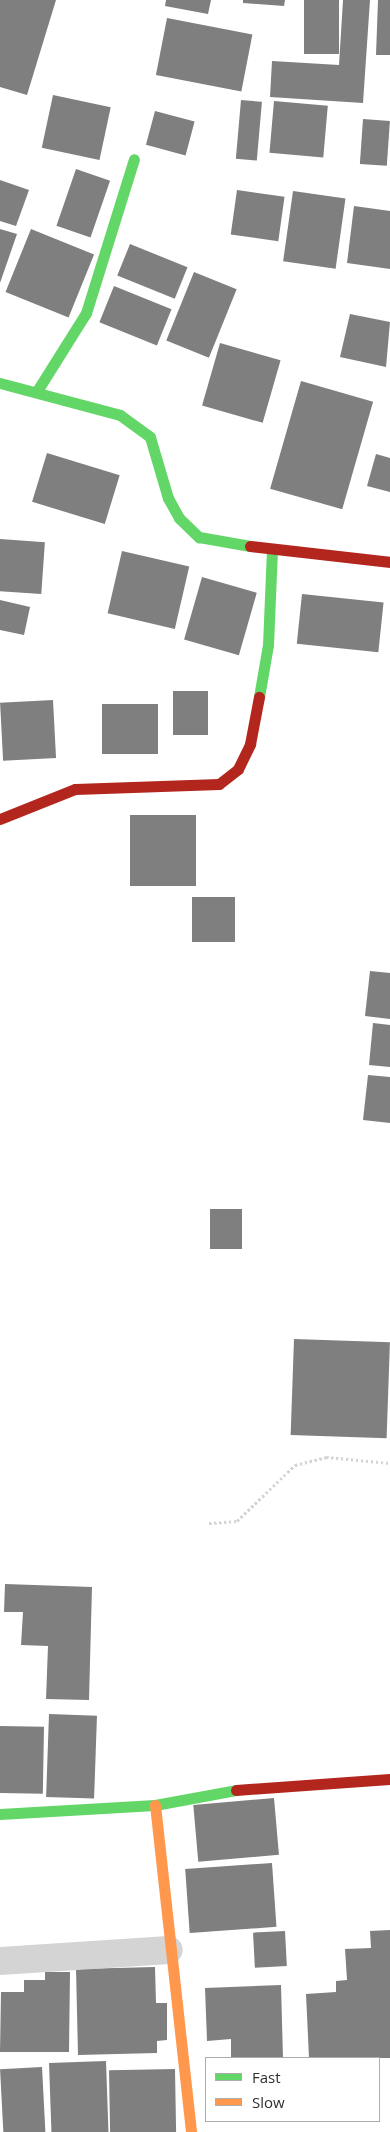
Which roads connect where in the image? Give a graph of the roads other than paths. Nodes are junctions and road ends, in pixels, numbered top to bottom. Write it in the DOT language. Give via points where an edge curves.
graph roads {
  1 [pos="134,159"];
  2 [pos="0,383"];
  3 [pos="37,390"];
  4 [pos="272,550"];
  5 [pos="390,562"];
  6 [pos="0,819"];
  7 [pos="390,1779"];
  8 [pos="155,1805"];
  9 [pos="0,1814"];
  10 [pos="169,1950"];
  11 [pos="0,1961"];
  12 [pos="191,2132"];
  1 -- 3 [label="street" via="86,313"];
  2 -- 3 [label="street"];
  3 -- 4 [label="street" via="120,415 150,437 168,498 179,518 199,537"];
  4 -- 5 [label="street"];
  4 -- 6 [label="street" via="268,645 250,744 238,769 219,784 74,789"];
  7 -- 8 [label="street" via="233,1790"];
  8 -- 9 [label="street"];
  8 -- 10 [label="street"];
  10 -- 11 [label="street"];
  10 -- 12 [label="street"];
}
